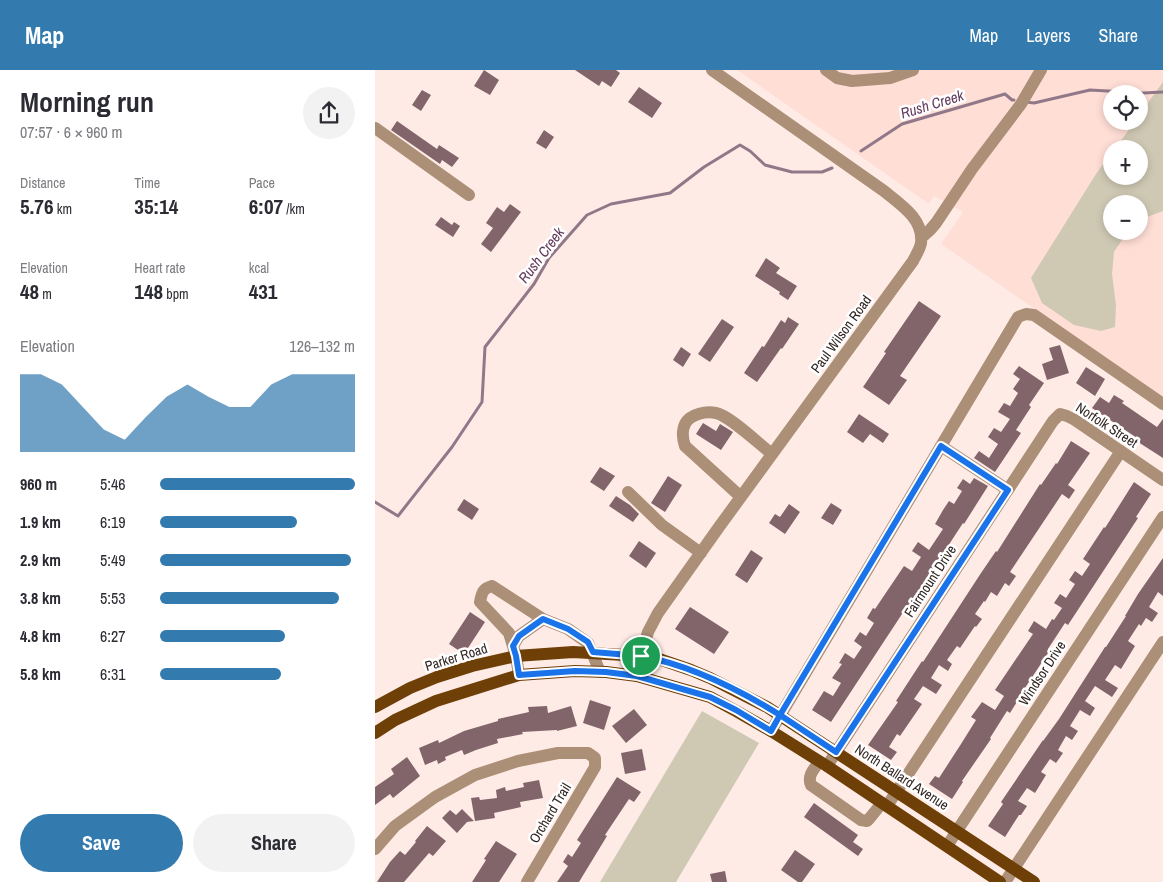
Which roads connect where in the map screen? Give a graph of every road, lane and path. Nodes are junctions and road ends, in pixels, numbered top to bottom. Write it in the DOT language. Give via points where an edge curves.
graph roads {
  1 [pos="712,70"];
  2 [pos="826,70"];
  3 [pos="913,70"];
  4 [pos="1041,70"];
  5 [pos="375,128"];
  6 [pos="469,195"];
  7 [pos="921,238"];
  8 [pos="1163,404"];
  9 [pos="1060,414"];
  10 [pos="941,446"];
  11 [pos="1121,451"];
  12 [pos="772,454"];
  13 [pos="1163,480"];
  14 [pos="1008,490"];
  15 [pos="628,492"];
  16 [pos="741,497"];
  17 [pos="1163,516"];
  18 [pos="701,553"];
  19 [pos="543,619"];
  20 [pos="1163,642"];
  21 [pos="515,651"];
  22 [pos="593,652"];
  23 [pos="641,656"];
  24 [pos="600,672"];
  25 [pos="519,675"];
  26 [pos="637,676"];
  27 [pos="375,707"];
  28 [pos="780,715"];
  29 [pos="771,731"];
  30 [pos="375,733"];
  31 [pos="836,752"];
  32 [pos="823,764"];
  33 [pos="896,792"];
  34 [pos="884,804"];
  35 [pos="957,831"];
  36 [pos="947,846"];
  37 [pos="375,849"];
  38 [pos="1013,868"];
  39 [pos="527,882"];
  40 [pos="1000,882"];
  41 [pos="1005,882"];
  42 [pos="1034,882"];
  1 -- 7 [label="street" via="903,206 919,225"];
  2 -- 3 [label="street" via="837,78 852,81 889,78"];
  4 -- 7 [label="street" via="1021,104 936,223"];
  5 -- 6 [label="street"];
  7 -- 12 [label="street, Paul Wilson Road" via="913,261"];
  8 -- 10 [label="street" via="1034,315 1026,314 1018,317"];
  9 -- 11 [label="street, Norfolk Street" via="1075,420"];
  9 -- 14 [label="street, Fairmount Drive"];
  10 -- 14 [label="street"];
  10 -- 28 [label="street"];
  11 -- 13 [label="street, Norfolk Street"];
  11 -- 33 [label="street"];
  12 -- 16 [label="street, Paul Wilson Road"];
  12 -- 16 [label="street" via="728,418 716,413 699,412 686,421 682,436 685,446"];
  14 -- 31 [label="street, Fairmount Drive"];
  15 -- 18 [label="street" via="662,525"];
  16 -- 18 [label="street, Paul Wilson Road"];
  17 -- 35 [label="street, Windsor Drive"];
  18 -- 23 [label="street, Paul Wilson Road" via="658,613"];
  19 -- 21 [label="street" via="519,636"];
  19 -- 21 [label="street" via="492,586 481,593 480,602 509,633"];
  19 -- 22 [label="street" via="588,642"];
  20 -- 38 [label="street"];
  21 -- 22 [label="main road, Parker Road"];
  21 -- 25 [label="street"];
  21 -- 27 [label="main road, Parker Road" via="437,677"];
  22 -- 23 [label="main road, Parker Road"];
  22 -- 24 [label="street"];
  23 -- 26 [label="street, Paul Wilson Road"];
  23 -- 28 [label="main road, North Ballard Avenue" via="656,658 711,678"];
  24 -- 25 [label="main road"];
  24 -- 26 [label="main road"];
  25 -- 30 [label="main road" via="436,701"];
  26 -- 29 [label="main road" via="710,697"];
  28 -- 29 [label="street"];
  28 -- 31 [label="main road, North Ballard Avenue"];
  29 -- 32 [label="main road"];
  31 -- 32 [label="street, Fairmount Drive"];
  31 -- 33 [label="main road, North Ballard Avenue"];
  32 -- 34 [label="main road"];
  32 -- 34 [label="street, Fairmount Drive" via="810,777 811,785 861,820 867,821"];
  33 -- 34 [label="street"];
  33 -- 35 [label="main road, North Ballard Avenue"];
  34 -- 36 [label="main road"];
  35 -- 36 [label="street, Windsor Drive"];
  35 -- 38 [label="main road, North Ballard Avenue"];
  36 -- 40 [label="main road"];
  37 -- 39 [label="street, Orchard Trail" via="395,826 435,797 475,775 518,761 558,753 588,753 595,758 595,767"];
  38 -- 41 [label="street"];
  38 -- 42 [label="main road, North Ballard Avenue"];
}
